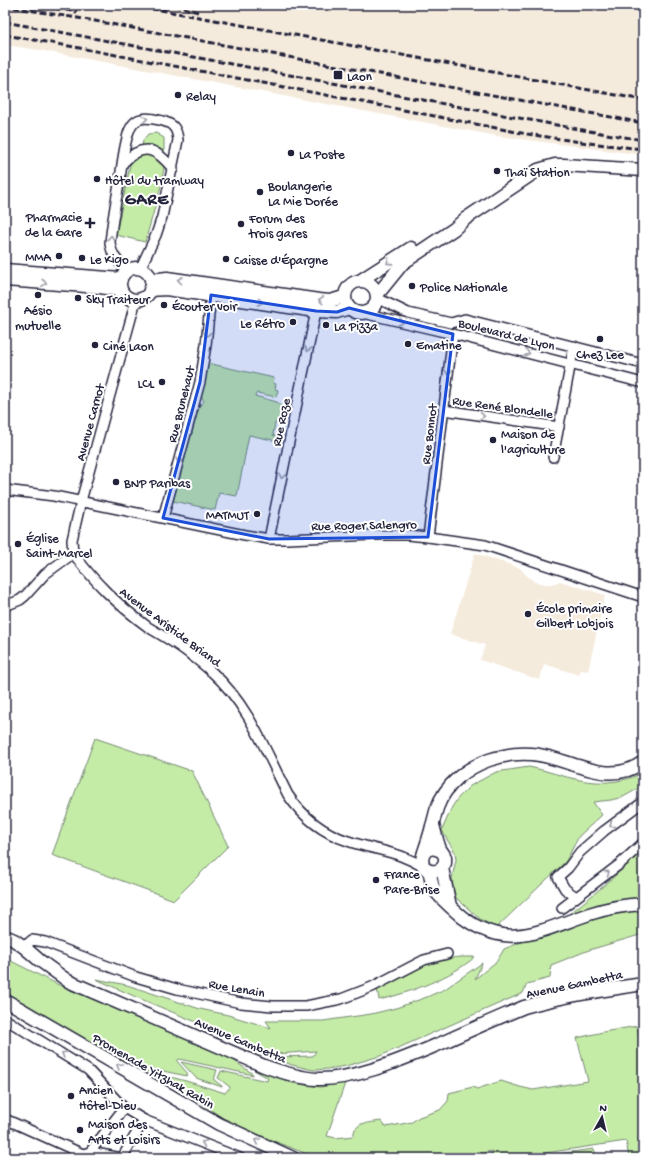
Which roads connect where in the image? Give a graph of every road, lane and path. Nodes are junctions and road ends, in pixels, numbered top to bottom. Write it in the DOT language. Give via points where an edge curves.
graph roads {
  1 [pos="123,163"];
  2 [pos="173,168"];
  3 [pos="643,170"];
  4 [pos="488,203"];
  5 [pos="140,269"];
  6 [pos="5,270"];
  7 [pos="124,275"];
  8 [pos="5,280"];
  9 [pos="362,280"];
  10 [pos="150,285"];
  11 [pos="122,292"];
  12 [pos="211,296"];
  13 [pos="377,296"];
  14 [pos="136,300"];
  15 [pos="347,303"];
  16 [pos="316,311"];
  17 [pos="363,313"];
  18 [pos="453,334"];
  19 [pos="574,346"];
  20 [pos="570,364"];
  21 [pos="643,364"];
  22 [pos="643,383"];
  23 [pos="444,410"];
  24 [pos="559,427"];
  25 [pos="553,457"];
  26 [pos="5,490"];
  27 [pos="81,501"];
  28 [pos="163,518"];
  29 [pos="428,536"];
  30 [pos="269,539"];
  31 [pos="73,553"];
  32 [pos="643,597"];
  33 [pos="5,606"];
  34 [pos="643,762"];
  35 [pos="643,802"];
  36 [pos="433,825"];
  37 [pos="643,843"];
  38 [pos="441,851"];
  39 [pos="425,861"];
  40 [pos="442,868"];
  41 [pos="576,897"];
  42 [pos="643,904"];
  43 [pos="451,907"];
  44 [pos="562,908"];
  45 [pos="5,936"];
  46 [pos="24,947"];
  47 [pos="447,954"];
  48 [pos="643,984"];
  49 [pos="5,1000"];
  50 [pos="5,1018"];
  51 [pos="124,1108"];
  52 [pos="5,1119"];
  53 [pos="144,1120"];
  54 [pos="84,1155"];
  55 [pos="240,1158"];
  56 [pos="293,1158"];
  1 -- 2 [label="street" via="135,153 151,151 161,155"];
  1 -- 2 [label="street, one-way" via="132,124 145,118 167,122 177,131"];
  7 -- 1 [label="street, one-way" via="114,258 110,243"];
  2 -- 5 [label="street" via="156,235"];
  3 -- 4 [label="main road" via="555,165 538,170"];
  4 -- 9 [label="main road, one-way" via="456,218"];
  4 -- 13 [label="main road" via="403,262"];
  5 -- 7 [label="main road" via="136,268"];
  5 -- 10 [label="main road" via="145,271"];
  6 -- 7 [label="main road"];
  7 -- 11 [label="main road" via="120,284"];
  8 -- 11 [label="main road, one-way" via="100,287"];
  9 -- 13 [label="main road" via="372,285"];
  9 -- 15 [label="main road" via="347,287"];
  10 -- 12 [label="main road"];
  10 -- 14 [label="main road" via="144,297"];
  15 -- 10 [label="main road, one-way" via="167,278"];
  11 -- 14 [label="main road" via="127,298"];
  12 -- 16 [label="main road, one-way"];
  12 -- 28 [label="street, Rue Brunehaut, one-way" via="200,382"];
  13 -- 17 [label="main road" via="373,308"];
  13 -- 19 [label="street, Boulevard de Lyon" via="408,313 451,323 465,319"];
  14 -- 27 [label="street, Avenue Carnot"];
  15 -- 16 [label="main road" via="337,312"];
  15 -- 17 [label="main road" via="358,313"];
  16 -- 30 [label="street, Rue Roze, one-way"];
  17 -- 18 [label="street, Boulevard de Lyon, one-way"];
  18 -- 20 [label="street, Boulevard de Lyon, one-way"];
  18 -- 23 [label="street, Rue Bonnot, one-way"];
  19 -- 20 [label="street"];
  19 -- 21 [label="street, Boulevard de Lyon"];
  20 -- 22 [label="street, Boulevard de Lyon"];
  20 -- 24 [label="street"];
  23 -- 24 [label="street, Rue René Blondelle, one-way"];
  23 -- 29 [label="street, Rue Bonnot"];
  24 -- 25 [label="street"];
  26 -- 27 [label="street, Rue Roger Salengro"];
  27 -- 28 [label="street, Rue Roger Salengro"];
  27 -- 31 [label="street, Avenue Carnot" via="72,540"];
  28 -- 30 [label="street, Rue Roger Salengro"];
  29 -- 30 [label="street, Rue Roger Salengro" via="372,535"];
  29 -- 32 [label="street, Rue Roger Salengro" via="485,545"];
  31 -- 33 [label="street" via="46,574 20,600"];
  31 -- 39 [label="street, Avenue Aristide Briand" via="113,599 150,628 187,652 226,686 248,716 288,795 315,824 349,842"];
  34 -- 36 [label="main road" via="625,771 606,772 532,754 499,757 475,766 455,781 439,803"];
  35 -- 41 [label="street, one-way" via="580,852 558,877 565,889"];
  36 -- 38 [label="main road"];
  36 -- 39 [label="main road"];
  41 -- 37 [label="street, one-way"];
  38 -- 39 [label="main road" via="430,848"];
  38 -- 40 [label="main road" via="445,858"];
  39 -- 40 [label="main road" via="435,872"];
  39 -- 43 [label="main road" via="434,889"];
  40 -- 43 [label="main road"];
  41 -- 44 [label="street"];
  42 -- 43 [label="main road" via="623,905 534,933 514,936 485,931"];
  45 -- 46 [label="main road, Avenue Gambetta"];
  46 -- 47 [label="street, Rue Lenain" via="32,940 45,942 136,977 177,989 241,1003 272,1006 306,1006 341,999 372,987 424,960"];
  46 -- 48 [label="main road, Avenue Gambetta" via="68,981 264,1066 291,1075 318,1079 342,1077 390,1064 524,1007 564,997"];
  56 -- 49 [label="main road, Promenade Yitzhak Rabin, one-way" via="219,1124"];
  51 -- 50 [label="street, one-way" via="88,1070"];
  51 -- 53 [label="street"];
  51 -- 54 [label="street"];
  52 -- 54 [label="street"];
  53 -- 54 [label="street" via="122,1158"];
  55 -- 53 [label="street, one-way"];
}
